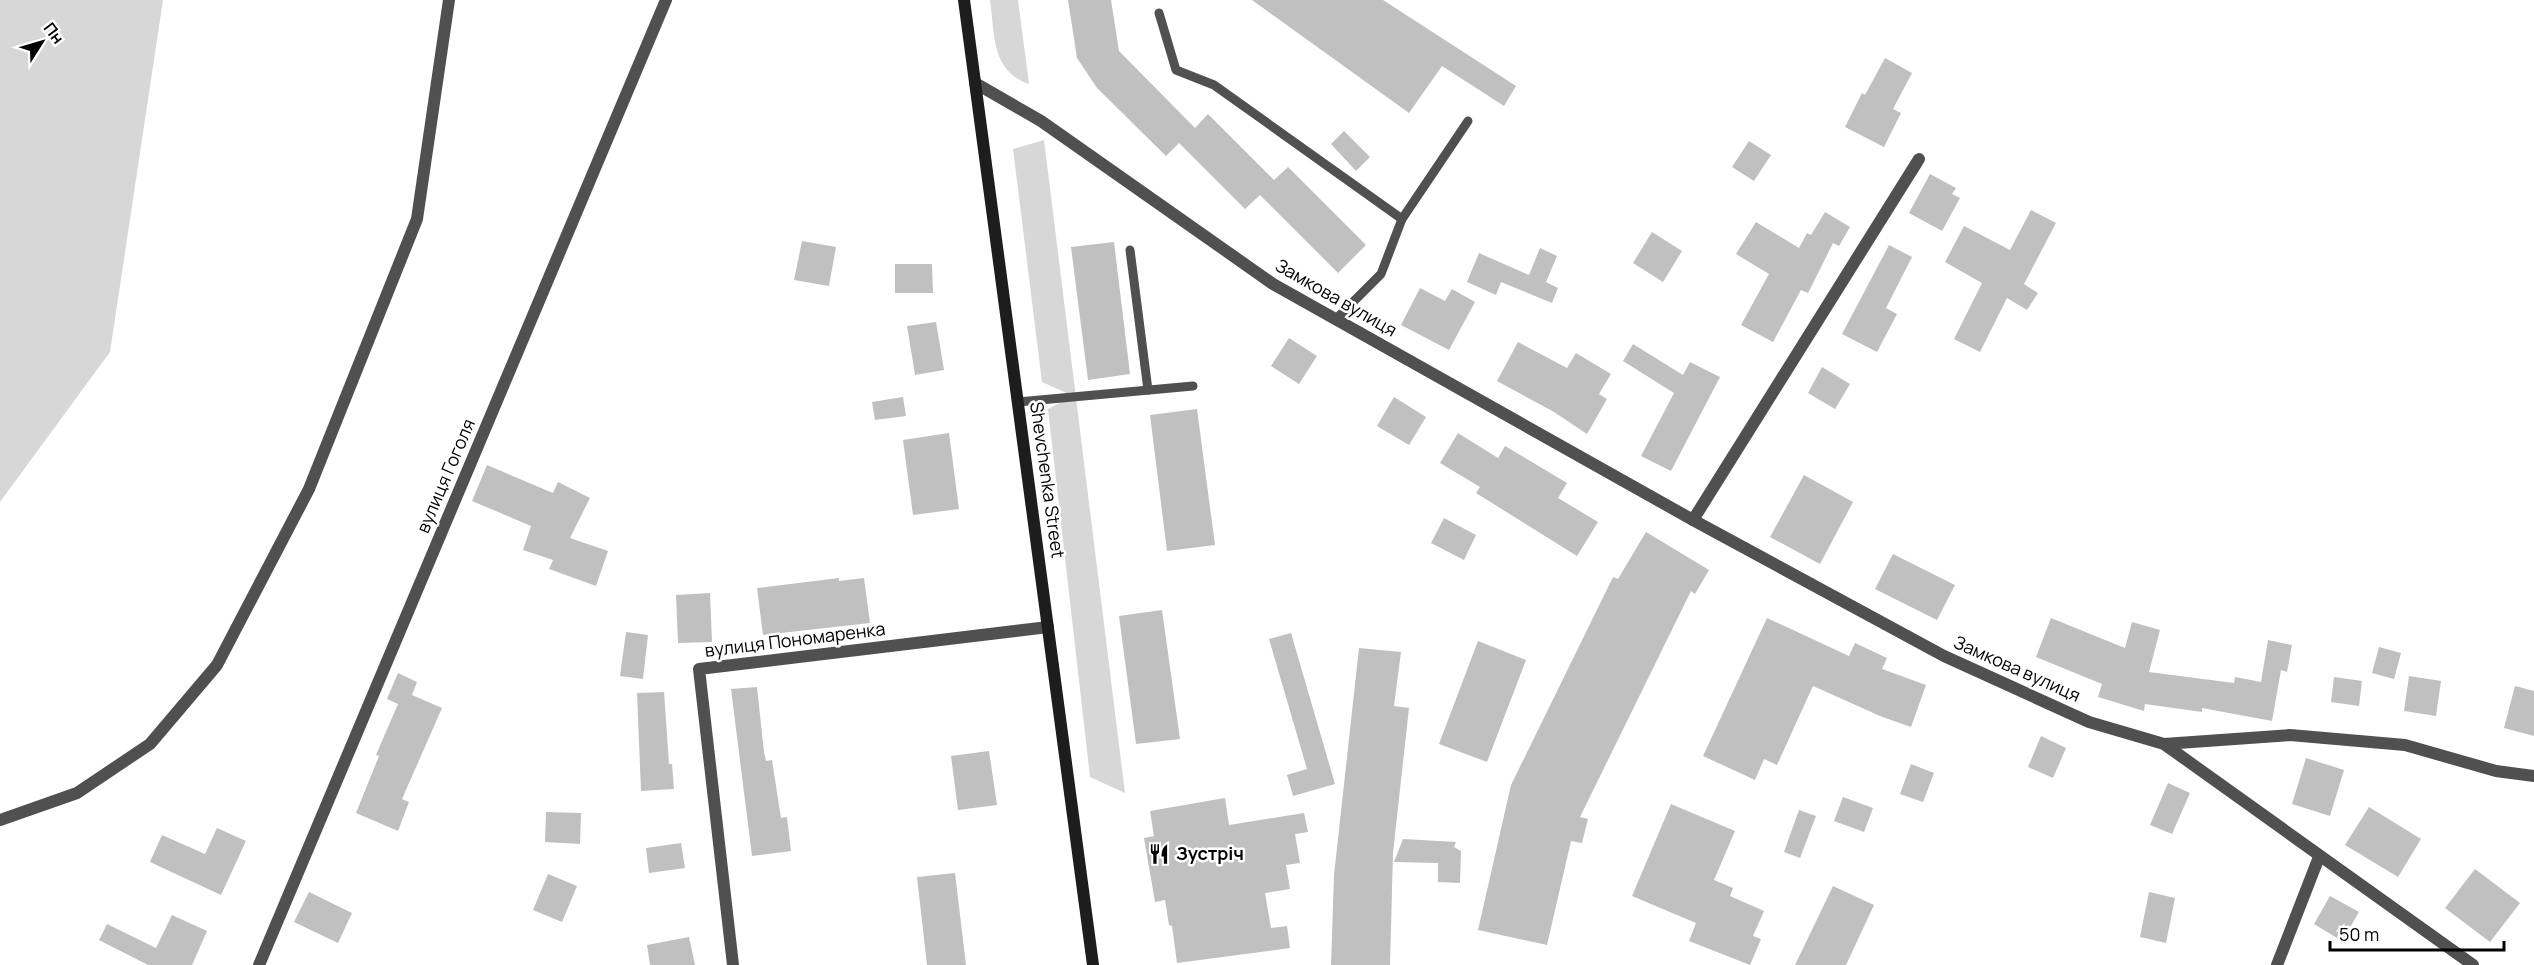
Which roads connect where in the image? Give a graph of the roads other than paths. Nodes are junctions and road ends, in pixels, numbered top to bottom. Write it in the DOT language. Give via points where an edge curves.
graph roads {
  1 [pos="449,0"];
  2 [pos="666,0"];
  3 [pos="964,0"];
  4 [pos="1159,13"];
  5 [pos="975,82"];
  6 [pos="1468,122"];
  7 [pos="1919,159"];
  8 [pos="1402,219"];
  9 [pos="1130,250"];
  10 [pos="1335,320"];
  11 [pos="1193,386"];
  12 [pos="1148,390"];
  13 [pos="1018,402"];
  14 [pos="1694,520"];
  15 [pos="1048,627"];
  16 [pos="2164,744"];
  17 [pos="2534,776"];
  18 [pos="0,820"];
  19 [pos="2319,857"];
  20 [pos="259,965"];
  21 [pos="733,965"];
  22 [pos="1093,965"];
  23 [pos="2277,965"];
  24 [pos="2473,965"];
  1 -- 18 [label="street" via="417,219 309,489 217,665 150,744 77,793"];
  2 -- 20 [label="street, вулиця Гоголя"];
  3 -- 5 [label="main road, Shevchenka Street"];
  4 -- 8 [label="lane" via="1176,70 1214,85"];
  5 -- 10 [label="street, Замкова вулиця" via="1041,121 1273,284"];
  5 -- 13 [label="main road, Shevchenka Street"];
  6 -- 8 [label="lane"];
  7 -- 14 [label="street"];
  8 -- 10 [label="lane" via="1381,274"];
  9 -- 12 [label="lane"];
  10 -- 14 [label="street, Замкова вулиця"];
  11 -- 12 [label="lane"];
  12 -- 13 [label="lane"];
  13 -- 15 [label="main road, Shevchenka Street"];
  14 -- 16 [label="street, Замкова вулиця" via="1944,656 2089,722"];
  15 -- 21 [label="street, вулиця Пономаренка" via="699,669"];
  15 -- 22 [label="main road, Shevchenka Street"];
  16 -- 17 [label="street" via="2290,735 2405,745 2496,771"];
  16 -- 19 [label="street, Замкова вулиця"];
  19 -- 23 [label="street"];
  19 -- 24 [label="street, Замкова вулиця"];
}
